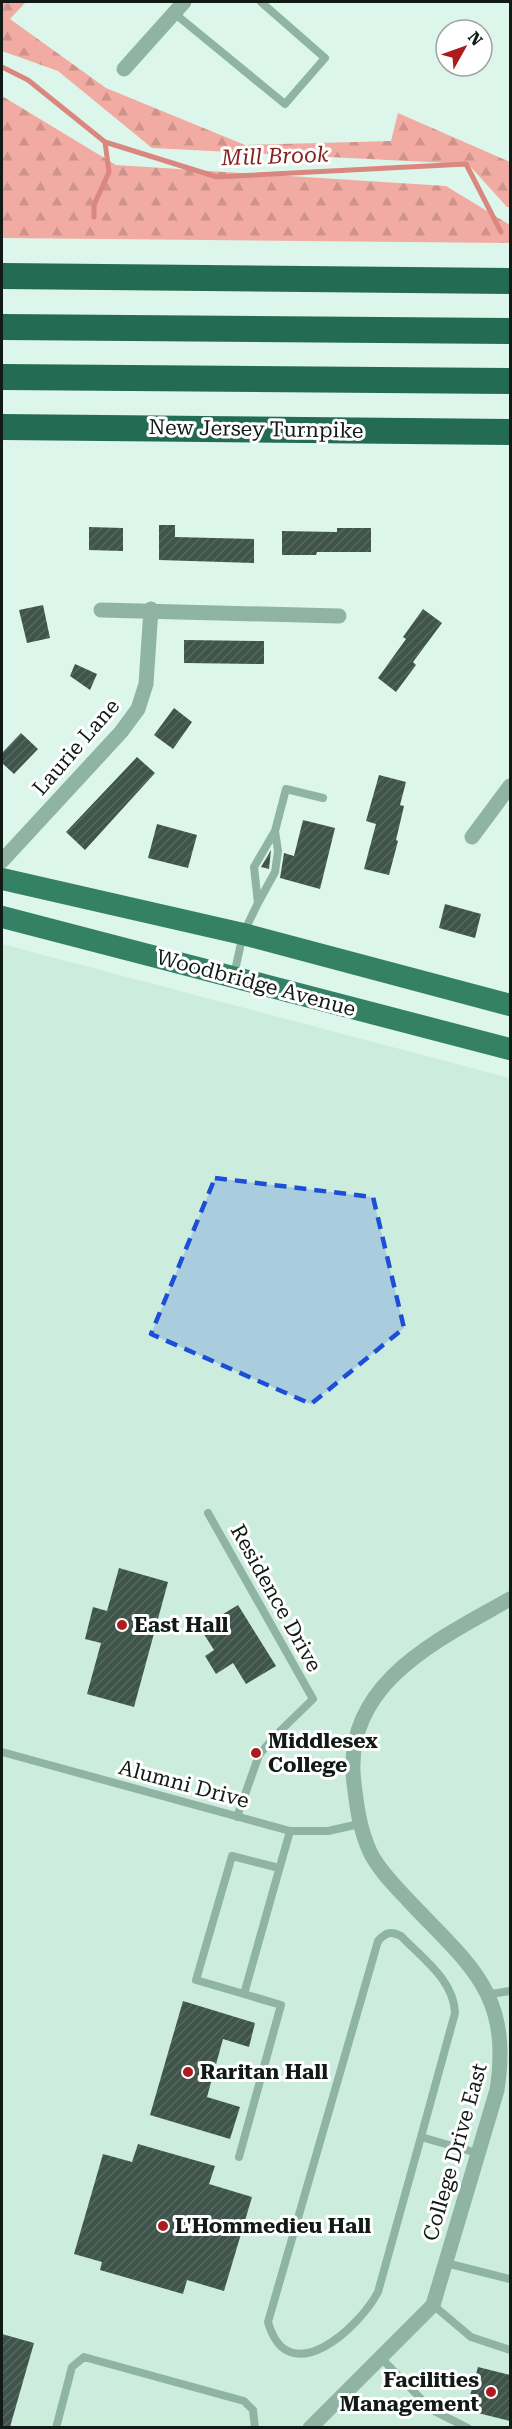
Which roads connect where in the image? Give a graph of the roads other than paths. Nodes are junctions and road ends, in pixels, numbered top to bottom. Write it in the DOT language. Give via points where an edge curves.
graph roads {
  1 [pos="261,2"];
  2 [pos="179,7"];
  3 [pos="124,69"];
  4 [pos="2,276"];
  5 [pos="510,281"];
  6 [pos="2,327"];
  7 [pos="510,331"];
  8 [pos="2,376"];
  9 [pos="510,381"];
  10 [pos="2,427"];
  11 [pos="510,432"];
  12 [pos="151,609"];
  13 [pos="101,610"];
  14 [pos="339,616"];
  15 [pos="510,786"];
  16 [pos="322,798"];
  17 [pos="275,831"];
  18 [pos="472,837"];
  19 [pos="2,861"];
  20 [pos="2,879"];
  21 [pos="258,903"];
  22 [pos="2,917"];
  23 [pos="243,934"];
  24 [pos="234,977"];
  25 [pos="510,1005"];
  26 [pos="510,1049"];
  27 [pos="208,1513"];
  28 [pos="510,1599"];
  29 [pos="2,1752"];
  30 [pos="237,1817"];
  31 [pos="359,1824"];
  32 [pos="290,1831"];
  33 [pos="279,1868"];
  34 [pos="510,1991"];
  35 [pos="244,1994"];
  36 [pos="490,1994"];
  37 [pos="506,2039"];
  38 [pos="421,2137"];
  39 [pos="477,2153"];
  40 [pos="239,2157"];
  41 [pos="446,2263"];
  42 [pos="510,2276"];
  43 [pos="433,2305"];
  44 [pos="510,2350"];
  45 [pos="380,2357"];
  46 [pos="56,2427"];
  47 [pos="255,2427"];
  48 [pos="310,2427"];
  49 [pos="468,2427"];
  1 -- 2 [label="lane" via="325,58 285,104"];
  2 -- 3 [label="street"];
  4 -- 5 [label="highway"];
  6 -- 7 [label="highway"];
  8 -- 9 [label="highway"];
  10 -- 11 [label="highway, New Jersey Turnpike"];
  12 -- 13 [label="street"];
  12 -- 14 [label="street"];
  12 -- 19 [label="street, Laurie Lane" via="146,684 138,709"];
  15 -- 18 [label="street"];
  16 -- 17 [label="lane" via="286,789"];
  17 -- 21 [label="lane" via="275,872"];
  17 -- 21 [label="lane" via="254,867"];
  20 -- 23 [label="main road, Woodbridge Avenue"];
  21 -- 23 [label="lane"];
  22 -- 24 [label="main road, Woodbridge Avenue"];
  23 -- 24 [label="lane"];
  23 -- 25 [label="main road, Woodbridge Avenue"];
  24 -- 26 [label="main road, Woodbridge Avenue"];
  27 -- 30 [label="lane, Residence Drive" via="313,1699 259,1755"];
  28 -- 31 [label="street, College Drive East" via="439,1639 408,1662 369,1705 360,1723 352,1771"];
  29 -- 30 [label="lane, Alumni Drive"];
  30 -- 32 [label="lane, Alumni Drive"];
  31 -- 32 [label="lane, Alumni Drive" via="328,1831"];
  31 -- 36 [label="street, College Drive East" via="372,1856 390,1880 474,1970"];
  32 -- 33 [label="lane"];
  33 -- 35 [label="lane"];
  33 -- 35 [label="lane" via="232,1856 196,1980"];
  34 -- 36 [label="lane"];
  35 -- 40 [label="lane" via="281,2005"];
  36 -- 37 [label="street, College Drive East"];
  37 -- 39 [label="street, College Drive East" via="497,2090"];
  38 -- 38 [label="lane" via="455,2003 444,1980 401,1935 392,1932 378,1941 268,2322 278,2342 290,2351 302,2354 335,2343 371,2306"];
  38 -- 39 [label="lane"];
  39 -- 41 [label="street, College Drive East"];
  41 -- 42 [label="lane"];
  41 -- 43 [label="street, College Drive East"];
  43 -- 44 [label="lane" via="471,2337"];
  43 -- 45 [label="street, College Drive East"];
  45 -- 48 [label="street, College Drive East"];
  45 -- 49 [label="lane" via="432,2410"];
  46 -- 47 [label="lane" via="72,2367 84,2357 244,2400 254,2410"];
}
